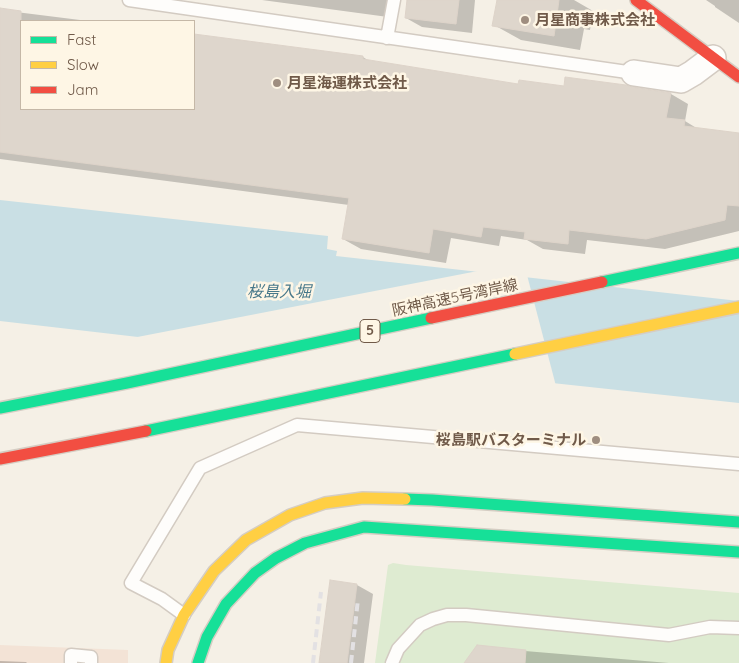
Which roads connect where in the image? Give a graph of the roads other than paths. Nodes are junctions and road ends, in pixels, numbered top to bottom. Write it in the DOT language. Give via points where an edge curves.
graph roads {
  1 [pos="129,0"];
  2 [pos="394,0"];
  3 [pos="636,0"];
  4 [pos="388,38"];
  5 [pos="713,58"];
  6 [pos="634,73"];
  7 [pos="739,77"];
  8 [pos="739,253"];
  9 [pos="739,307"];
  10 [pos="0,408"];
  11 [pos="0,459"];
  12 [pos="739,464"];
  13 [pos="739,522"];
  14 [pos="739,552"];
  15 [pos="184,615"];
  16 [pos="739,628"];
  17 [pos="71,663"];
  18 [pos="91,663"];
  19 [pos="166,663"];
  20 [pos="198,663"];
  21 [pos="392,663"];
  1 -- 4 [label="lane"];
  2 -- 4 [label="lane"];
  3 -- 5 [label="main road"];
  4 -- 6 [label="lane"];
  5 -- 6 [label="street" via="681,80"];
  5 -- 7 [label="main road"];
  8 -- 10 [label="main road, 阪神高速5号湾岸線 / 5"];
  9 -- 11 [label="main road"];
  12 -- 15 [label="lane" via="297,425 200,468 130,583 162,599"];
  13 -- 15 [label="main road" via="432,500 363,498 325,503 290,515 246,540 214,572"];
  14 -- 20 [label="main road" via="364,527 305,543 255,573 226,604 207,637"];
  15 -- 19 [label="main road" via="168,650"];
  16 -- 21 [label="lane" via="710,628 669,636 447,615 420,625 398,649"];
  17 -- 18 [label="lane" via="71,655 91,657"];
}
